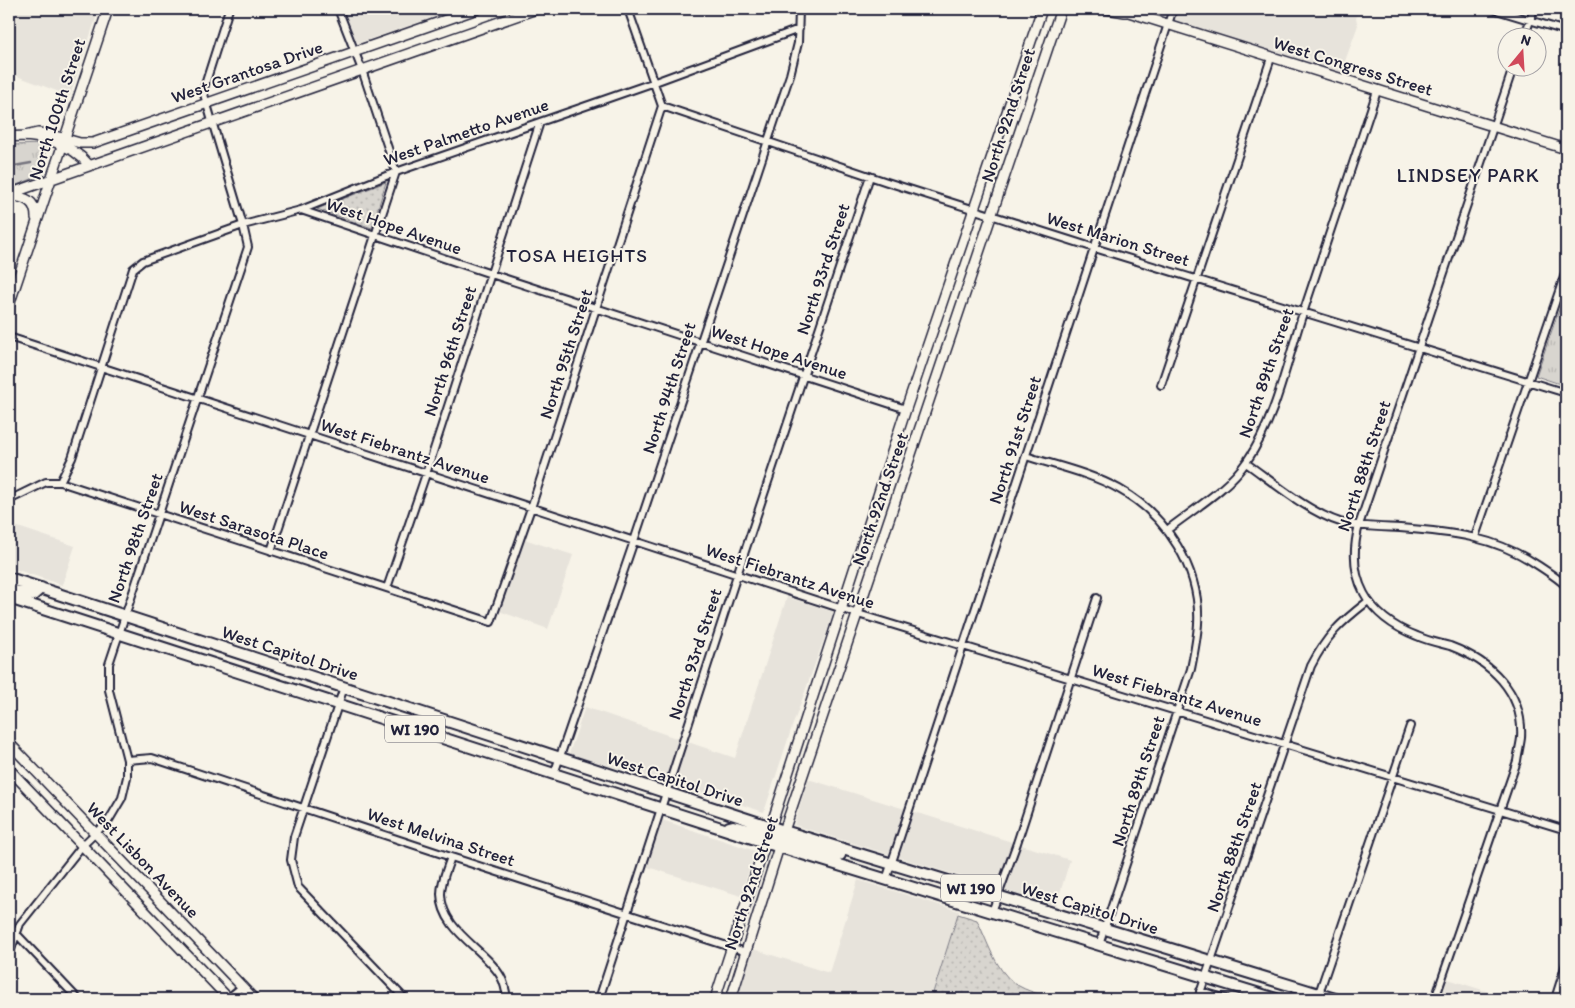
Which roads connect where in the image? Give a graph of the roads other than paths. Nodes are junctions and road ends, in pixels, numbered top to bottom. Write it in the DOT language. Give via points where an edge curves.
graph roads {
  1 [pos="108,9"];
  2 [pos="229,9"];
  3 [pos="338,9"];
  4 [pos="477,9"];
  5 [pos="536,9"];
  6 [pos="628,9"];
  7 [pos="799,9"];
  8 [pos="1031,9"];
  9 [pos="1042,9"];
  10 [pos="1060,9"];
  11 [pos="1107,9"];
  12 [pos="1119,9"];
  13 [pos="1173,9"];
  14 [pos="1493,9"];
  15 [pos="1534,9"];
  16 [pos="1130,13"];
  17 [pos="1039,18"];
  18 [pos="1530,20"];
  19 [pos="1167,24"];
  20 [pos="1527,28"];
  21 [pos="799,29"];
  22 [pos="1566,31"];
  23 [pos="355,51"];
  24 [pos="1271,58"];
  25 [pos="362,70"];
  26 [pos="1510,78"];
  27 [pos="655,82"];
  28 [pos="1377,91"];
  29 [pos="206,104"];
  30 [pos="662,106"];
  31 [pos="212,122"];
  32 [pos="540,122"];
  33 [pos="1494,126"];
  34 [pos="9,137"];
  35 [pos="63,142"];
  36 [pos="766,142"];
  37 [pos="1566,149"];
  38 [pos="89,165"];
  39 [pos="396,172"];
  40 [pos="870,176"];
  41 [pos="51,178"];
  42 [pos="9,195"];
  43 [pos="974,209"];
  44 [pos="301,210"];
  45 [pos="993,215"];
  46 [pos="36,223"];
  47 [pos="243,225"];
  48 [pos="376,236"];
  49 [pos="1093,247"];
  50 [pos="1566,272"];
  51 [pos="491,274"];
  52 [pos="1197,279"];
  53 [pos="9,305"];
  54 [pos="597,309"];
  55 [pos="1303,311"];
  56 [pos="9,337"];
  57 [pos="701,342"];
  58 [pos="1419,348"];
  59 [pos="102,368"];
  60 [pos="804,375"];
  61 [pos="1529,381"];
  62 [pos="1161,385"];
  63 [pos="1566,393"];
  64 [pos="197,399"];
  65 [pos="906,409"];
  66 [pos="310,436"];
  67 [pos="1026,456"];
  68 [pos="1246,463"];
  69 [pos="426,474"];
  70 [pos="60,482"];
  71 [pos="9,500"];
  72 [pos="531,508"];
  73 [pos="159,515"];
  74 [pos="1359,525"];
  75 [pos="1167,530"];
  76 [pos="1475,537"];
  77 [pos="634,541"];
  78 [pos="271,551"];
  79 [pos="737,575"];
  80 [pos="9,578"];
  81 [pos="1565,581"];
  82 [pos="41,588"];
  83 [pos="387,588"];
  84 [pos="9,590"];
  85 [pos="9,598"];
  86 [pos="1097,598"];
  87 [pos="1368,602"];
  88 [pos="841,609"];
  89 [pos="858,614"];
  90 [pos="125,616"];
  91 [pos="491,622"];
  92 [pos="119,633"];
  93 [pos="963,646"];
  94 [pos="1070,679"];
  95 [pos="344,687"];
  96 [pos="338,704"];
  97 [pos="1177,711"];
  98 [pos="1410,726"];
  99 [pos="9,743"];
  100 [pos="1284,744"];
  101 [pos="559,758"];
  102 [pos="127,760"];
  103 [pos="9,769"];
  104 [pos="554,774"];
  105 [pos="1392,777"];
  106 [pos="665,792"];
  107 [pos="304,808"];
  108 [pos="661,809"];
  109 [pos="1501,810"];
  110 [pos="1566,830"];
  111 [pos="95,833"];
  112 [pos="768,835"];
  113 [pos="782,840"];
  114 [pos="82,846"];
  115 [pos="451,857"];
  116 [pos="891,864"];
  117 [pos="886,880"];
  118 [pos="998,896"];
  119 [pos="992,912"];
  120 [pos="627,914"];
  121 [pos="9,926"];
  122 [pos="1105,929"];
  123 [pos="16,933"];
  124 [pos="1099,945"];
  125 [pos="732,948"];
  126 [pos="746,952"];
  127 [pos="9,955"];
  128 [pos="1211,961"];
  129 [pos="1566,964"];
  130 [pos="1205,977"];
  131 [pos="242,987"];
  132 [pos="1200,991"];
  133 [pos="1318,997"];
  134 [pos="78,999"];
  135 [pos="228,999"];
  136 [pos="254,999"];
  137 [pos="405,999"];
  138 [pos="507,999"];
  139 [pos="599,999"];
  140 [pos="716,999"];
  141 [pos="731,999"];
  142 [pos="1198,999"];
  143 [pos="1227,999"];
  144 [pos="1276,999"];
  145 [pos="1335,999"];
  146 [pos="1435,999"];
  147 [pos="1554,999"];
  1 -- 35 [label="main road, North 100th Street"];
  2 -- 29 [label="street, North 98th Street" via="203,91"];
  3 -- 23 [label="street"];
  4 -- 23 [label="main road, West Grantosa Drive"];
  5 -- 25 [label="main road, West Grantosa Drive"];
  6 -- 27 [label="street"];
  7 -- 21 [label="street, North 94th Street"];
  8 -- 17 [label="main road"];
  9 -- 17 [label="main road, North 92nd Street"];
  10 -- 45 [label="main road, North 92nd Street"];
  11 -- 16 [label="main road, West Congress Street"];
  12 -- 16 [label="main road, West Congress Street"];
  13 -- 19 [label="street, North 91st Street"];
  14 -- 18 [label="street"];
  15 -- 18 [label="street"];
  16 -- 19 [label="main road, West Congress Street"];
  17 -- 43 [label="main road, North 92nd Street"];
  18 -- 20 [label="street"];
  18 -- 22 [label="street"];
  19 -- 24 [label="main road, West Congress Street"];
  19 -- 49 [label="street, North 91st Street"];
  21 -- 27 [label="street, West Palmetto Avenue"];
  21 -- 36 [label="street, North 94th Street" via="790,75"];
  23 -- 25 [label="street"];
  23 -- 29 [label="main road, West Grantosa Drive"];
  24 -- 28 [label="main road, West Congress Street"];
  24 -- 52 [label="street"];
  25 -- 31 [label="main road, West Grantosa Drive"];
  25 -- 39 [label="street"];
  26 -- 33 [label="street, North 88th Street"];
  27 -- 30 [label="street"];
  27 -- 32 [label="street, West Palmetto Avenue"];
  28 -- 33 [label="main road, West Congress Street"];
  28 -- 55 [label="street, North 89th Street"];
  29 -- 31 [label="street, North 98th Street"];
  29 -- 35 [label="main road, West Grantosa Drive" via="93,144"];
  30 -- 36 [label="street, West Marion Street"];
  30 -- 54 [label="street, North 95th Street"];
  31 -- 38 [label="main road, West Grantosa Drive"];
  31 -- 47 [label="street, North 98th Street"];
  32 -- 39 [label="street, West Palmetto Avenue"];
  32 -- 51 [label="street, North 96th Street"];
  33 -- 37 [label="main road, West Congress Street"];
  33 -- 58 [label="street, North 88th Street"];
  34 -- 35 [label="main road, West Grantosa Drive"];
  35 -- 38 [label="main road, West Grantosa Drive"];
  35 -- 41 [label="main road, North 100th Street"];
  36 -- 40 [label="street, West Marion Street"];
  36 -- 57 [label="street, North 94th Street"];
  38 -- 41 [label="main road, West Grantosa Drive"];
  39 -- 44 [label="street, West Palmetto Avenue"];
  39 -- 48 [label="street"];
  40 -- 43 [label="street, West Marion Street"];
  40 -- 60 [label="street, North 93rd Street"];
  41 -- 42 [label="main road, West Grantosa Drive"];
  41 -- 46 [label="main road, North 100th Street"];
  42 -- 46 [label="main road" via="30,200 36,212"];
  43 -- 45 [label="street, West Marion Street"];
  43 -- 65 [label="main road, North 92nd Street"];
  44 -- 47 [label="street, West Palmetto Avenue"];
  44 -- 48 [label="street, West Hope Avenue"];
  45 -- 49 [label="street, West Marion Street"];
  45 -- 89 [label="main road, North 92nd Street"];
  46 -- 53 [label="main road, North 100th Street"];
  47 -- 59 [label="street, West Palmetto Avenue" via="143,261 133,270"];
  47 -- 64 [label="street, North 98th Street" via="248,247"];
  48 -- 51 [label="street, West Hope Avenue"];
  48 -- 66 [label="street"];
  49 -- 52 [label="street, West Marion Street"];
  49 -- 67 [label="street, North 91st Street"];
  50 -- 61 [label="street"];
  51 -- 54 [label="street, West Hope Avenue"];
  51 -- 69 [label="street, North 96th Street"];
  52 -- 55 [label="street, West Marion Street"];
  52 -- 62 [label="street"];
  54 -- 57 [label="street, West Hope Avenue"];
  54 -- 72 [label="street, North 95th Street"];
  55 -- 58 [label="street, West Marion Street"];
  55 -- 68 [label="street, North 89th Street" via="1271,415"];
  56 -- 59 [label="street, West Fiebrantz Avenue"];
  57 -- 60 [label="street, West Hope Avenue"];
  57 -- 77 [label="street, North 94th Street"];
  58 -- 61 [label="street, West Marion Street"];
  58 -- 74 [label="street, North 88th Street"];
  59 -- 64 [label="street, West Fiebrantz Avenue"];
  59 -- 70 [label="street" via="72,458"];
  60 -- 65 [label="street, West Hope Avenue"];
  60 -- 79 [label="street, North 93rd Street"];
  61 -- 63 [label="street, West Marion Street"];
  61 -- 76 [label="street"];
  64 -- 66 [label="street, West Fiebrantz Avenue"];
  64 -- 73 [label="street, North 98th Street"];
  65 -- 88 [label="main road, North 92nd Street"];
  66 -- 69 [label="street, West Fiebrantz Avenue"];
  66 -- 78 [label="street"];
  67 -- 75 [label="street" via="1120,489 1144,506"];
  67 -- 93 [label="street, North 91st Street"];
  68 -- 74 [label="street" via="1323,516"];
  68 -- 75 [label="street, North 89th Street" via="1230,481"];
  69 -- 72 [label="street, West Fiebrantz Avenue"];
  69 -- 83 [label="street, North 96th Street"];
  70 -- 71 [label="street, West Sarasota Place" via="46,482"];
  70 -- 73 [label="street, West Sarasota Place"];
  72 -- 77 [label="street, West Fiebrantz Avenue"];
  72 -- 91 [label="street, North 95th Street"];
  73 -- 78 [label="street, West Sarasota Place"];
  73 -- 90 [label="street, North 98th Street"];
  74 -- 76 [label="street"];
  74 -- 87 [label="street, North 88th Street" via="1354,554 1358,581"];
  75 -- 97 [label="street, North 89th Street" via="1182,552 1190,574 1198,622 1196,649"];
  76 -- 81 [label="street" via="1528,558"];
  77 -- 79 [label="street, West Fiebrantz Avenue"];
  77 -- 101 [label="street, North 94th Street"];
  78 -- 83 [label="street, West Sarasota Place"];
  79 -- 88 [label="street, West Fiebrantz Avenue"];
  79 -- 106 [label="street, North 93rd Street"];
  80 -- 82 [label="main road, West Capitol Drive / WI 190"];
  82 -- 84 [label="main road" via="33,596"];
  82 -- 90 [label="main road, West Capitol Drive / WI 190"];
  83 -- 91 [label="street, West Sarasota Place"];
  85 -- 92 [label="main road, West Capitol Drive / WI 190"];
  86 -- 94 [label="street"];
  87 -- 100 [label="street, North 88th Street" via="1342,622 1322,646 1311,666"];
  87 -- 109 [label="street" via="1388,622 1474,657 1491,668 1512,692 1521,736 1517,761"];
  88 -- 89 [label="street, West Fiebrantz Avenue"];
  88 -- 112 [label="main road, North 92nd Street"];
  89 -- 93 [label="street, West Fiebrantz Avenue"];
  89 -- 113 [label="main road, North 92nd Street"];
  90 -- 92 [label="street, North 98th Street"];
  90 -- 95 [label="main road, West Capitol Drive / WI 190"];
  92 -- 96 [label="main road, West Capitol Drive / WI 190"];
  92 -- 102 [label="street, North 98th Street" via="109,664 109,690"];
  93 -- 94 [label="street, West Fiebrantz Avenue"];
  93 -- 116 [label="street, North 91st Street"];
  94 -- 97 [label="street, West Fiebrantz Avenue"];
  94 -- 118 [label="street"];
  95 -- 96 [label="street"];
  95 -- 101 [label="main road, West Capitol Drive / WI 190"];
  96 -- 104 [label="main road, West Capitol Drive / WI 190"];
  96 -- 107 [label="street"];
  97 -- 100 [label="street, West Fiebrantz Avenue"];
  97 -- 122 [label="street, North 89th Street"];
  98 -- 105 [label="street"];
  99 -- 111 [label="main road, West Lisbon Avenue"];
  100 -- 105 [label="street, West Fiebrantz Avenue"];
  100 -- 128 [label="street, North 88th Street"];
  101 -- 104 [label="street, North 94th Street"];
  101 -- 106 [label="main road, West Capitol Drive / WI 190"];
  102 -- 107 [label="street, West Melvina Street" via="152,758"];
  102 -- 111 [label="street, North 98th Street" via="122,798"];
  103 -- 114 [label="main road, West Lisbon Avenue"];
  104 -- 108 [label="main road, West Capitol Drive / WI 190"];
  105 -- 109 [label="street, West Fiebrantz Avenue"];
  105 -- 133 [label="street"];
  106 -- 108 [label="street, North 93rd Street"];
  106 -- 112 [label="main road, West Capitol Drive / WI 190"];
  107 -- 115 [label="street, West Melvina Street"];
  107 -- 137 [label="street" via="294,837 291,860 298,887"];
  108 -- 112 [label="main road, West Capitol Drive / WI 190" via="724,829"];
  108 -- 120 [label="street, North 93rd Street"];
  109 -- 110 [label="street, West Fiebrantz Avenue"];
  109 -- 146 [label="street"];
  111 -- 114 [label="street, North 98th Street"];
  111 -- 131 [label="main road, West Lisbon Avenue"];
  112 -- 113 [label="main road, West Capitol Drive / WI 190"];
  112 -- 113 [label="main road"];
  112 -- 125 [label="main road, North 92nd Street"];
  113 -- 116 [label="main road, West Capitol Drive / WI 190" via="851,851"];
  113 -- 117 [label="main road, West Capitol Drive / WI 190"];
  113 -- 126 [label="main road, North 92nd Street"];
  114 -- 123 [label="street, North 98th Street"];
  114 -- 135 [label="main road, West Lisbon Avenue"];
  115 -- 120 [label="street, West Melvina Street"];
  115 -- 138 [label="street" via="441,894 447,917 500,976"];
  116 -- 117 [label="street, North 91st Street"];
  116 -- 118 [label="main road, West Capitol Drive / WI 190"];
  117 -- 119 [label="main road, West Capitol Drive / WI 190"];
  118 -- 119 [label="street"];
  118 -- 122 [label="main road, West Capitol Drive / WI 190"];
  119 -- 124 [label="main road, West Capitol Drive / WI 190"];
  120 -- 125 [label="street, West Melvina Street"];
  120 -- 139 [label="street, North 93rd Street"];
  121 -- 123 [label="street"];
  122 -- 124 [label="street, North 89th Street"];
  122 -- 128 [label="main road, West Capitol Drive / WI 190"];
  123 -- 127 [label="street, North 98th Street"];
  123 -- 134 [label="street"];
  124 -- 130 [label="main road, West Capitol Drive / WI 190"];
  125 -- 126 [label="street, West Melvina Street"];
  125 -- 140 [label="main road, North 92nd Street"];
  126 -- 141 [label="main road, North 92nd Street"];
  128 -- 130 [label="street, North 88th Street"];
  128 -- 133 [label="main road, West Capitol Drive / WI 190"];
  129 -- 147 [label="street"];
  130 -- 132 [label="street, North 88th Street"];
  130 -- 144 [label="main road, West Capitol Drive / WI 190"];
  131 -- 135 [label="street"];
  131 -- 136 [label="main road, West Lisbon Avenue"];
  132 -- 142 [label="street, North 88th Street"];
  132 -- 143 [label="street"];
  133 -- 145 [label="main road, West Capitol Drive / WI 190"];
}
